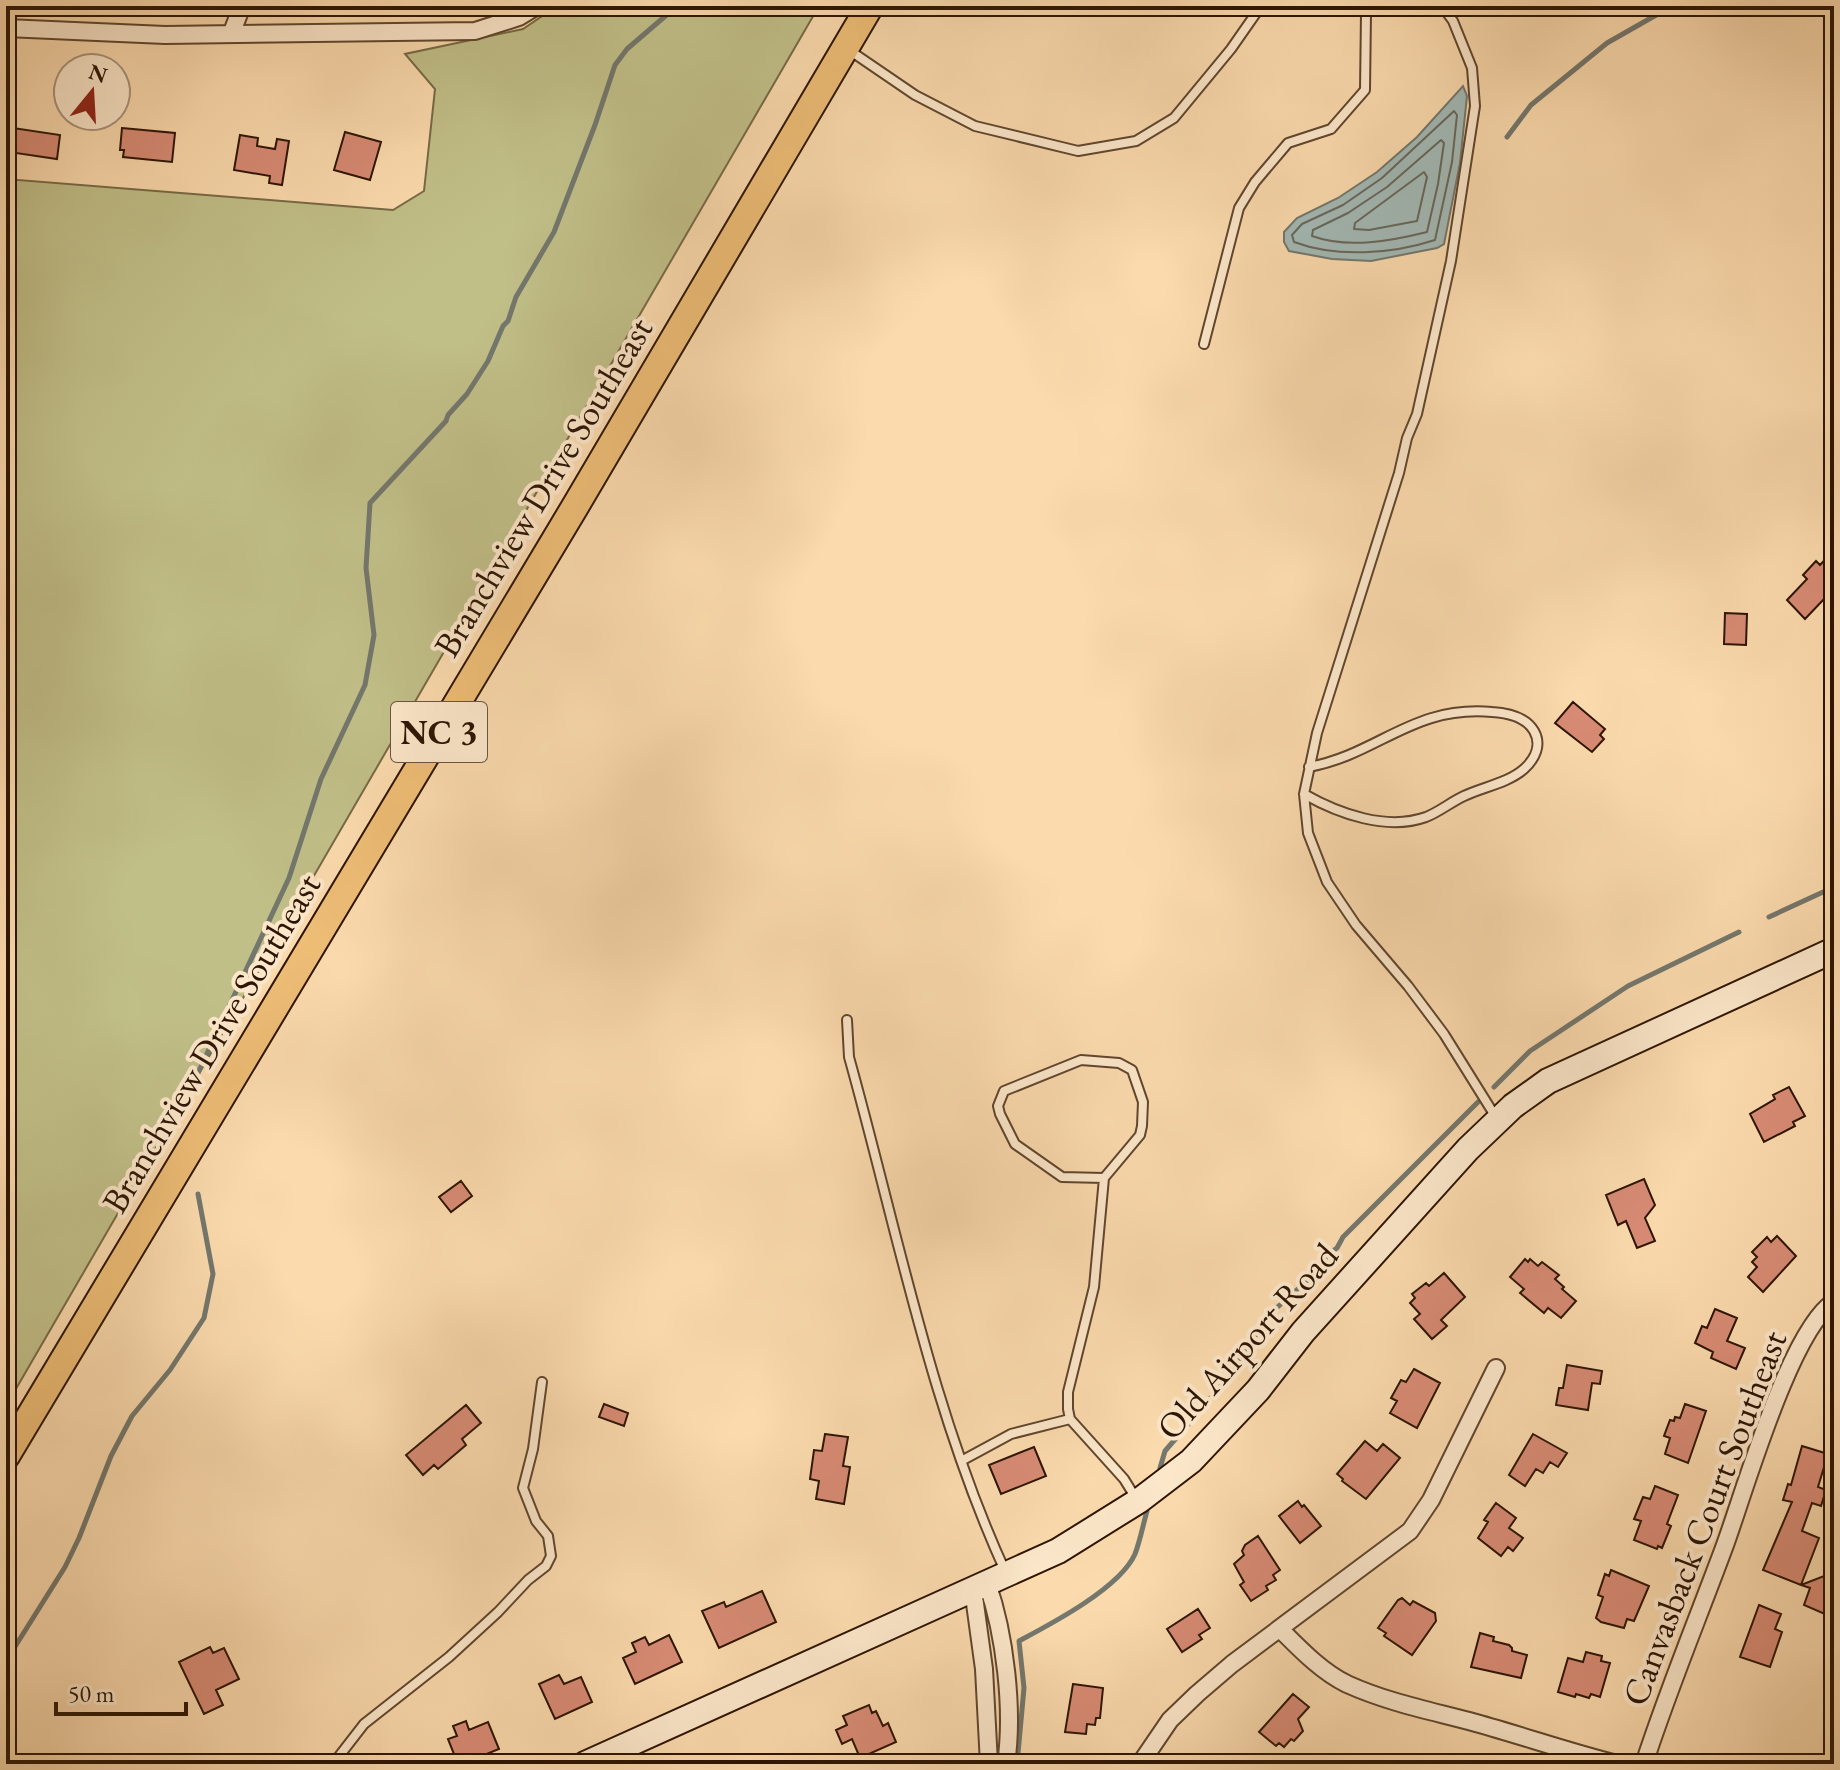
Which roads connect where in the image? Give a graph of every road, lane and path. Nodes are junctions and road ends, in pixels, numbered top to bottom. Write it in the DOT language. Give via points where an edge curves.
graph roads {
  1 [pos="242,6"];
  2 [pos="537,6"];
  3 [pos="870,6"];
  4 [pos="1261,6"];
  5 [pos="1363,6"];
  6 [pos="1442,6"];
  7 [pos="6,28"];
  8 [pos="232,32"];
  9 [pos="845,48"];
  10 [pos="1204,344"];
  11 [pos="1309,767"];
  12 [pos="1304,794"];
  13 [pos="1834,950"];
  14 [pos="847,1020"];
  15 [pos="1497,1120"];
  16 [pos="1104,1178"];
  17 [pos="1834,1302"];
  18 [pos="1496,1368"];
  19 [pos="542,1382"];
  20 [pos="1070,1419"];
  21 [pos="6,1456"];
  22 [pos="963,1460"];
  23 [pos="1138,1501"];
  24 [pos="989,1582"];
  25 [pos="1281,1630"];
  26 [pos="333,1764"];
  27 [pos="585,1764"];
  28 [pos="989,1764"];
  29 [pos="1006,1764"];
  30 [pos="1140,1764"];
  31 [pos="1617,1764"];
  32 [pos="1644,1764"];
  1 -- 8 [label="street"];
  2 -- 8 [label="street" via="475,31"];
  3 -- 9 [label="main road, Branchview Drive Southeast / NC 3"];
  4 -- 9 [label="lane" via="1174,118 1136,141 1078,151 975,126 915,95"];
  5 -- 10 [label="lane" via="1365,90 1331,129 1288,143 1255,182 1239,208"];
  6 -- 11 [label="lane" via="1472,68 1475,106 1451,261 1417,414"];
  7 -- 8 [label="street" via="165,35"];
  9 -- 21 [label="main road, Branchview Drive Southeast / NC 3"];
  11 -- 12 [label="lane"];
  11 -- 12 [label="lane" via="1334,762 1406,725 1455,712 1509,713 1533,728 1538,739 1538,749 1522,771 1425,817 1379,821"];
  12 -- 15 [label="lane" via="1308,833 1327,882 1444,1034"];
  13 -- 15 [label="street, Old Airport Road" via="1548,1081"];
  14 -- 22 [label="lane" via="849,1057 921,1333"];
  15 -- 23 [label="street, Old Airport Road" via="1303,1332 1249,1400 1191,1461"];
  16 -- 16 [label="lane" via="1142,1126 1143,1102 1132,1070 1119,1063 1081,1060 1004,1091 998,1106 1015,1144 1062,1177"];
  16 -- 20 [label="lane" via="1094,1287 1068,1392"];
  17 -- 32 [label="street, Canvasback Court Southeast" via="1802,1342 1769,1417"];
  18 -- 25 [label="street" via="1410,1531"];
  19 -- 26 [label="lane" via="523,1488 548,1536 551,1556 546,1566 449,1657 364,1724"];
  20 -- 22 [label="lane" via="1011,1434"];
  20 -- 23 [label="lane"];
  22 -- 24 [label="lane" via="992,1544"];
  23 -- 24 [label="street, Old Airport Road" via="1058,1551"];
  24 -- 27 [label="street, Old Airport Road"];
  24 -- 28 [label="street" via="984,1669"];
  24 -- 29 [label="street" via="1003,1648"];
  25 -- 30 [label="street" via="1197,1694 1170,1720"];
  25 -- 31 [label="street" via="1345,1683 1418,1710"];
}
